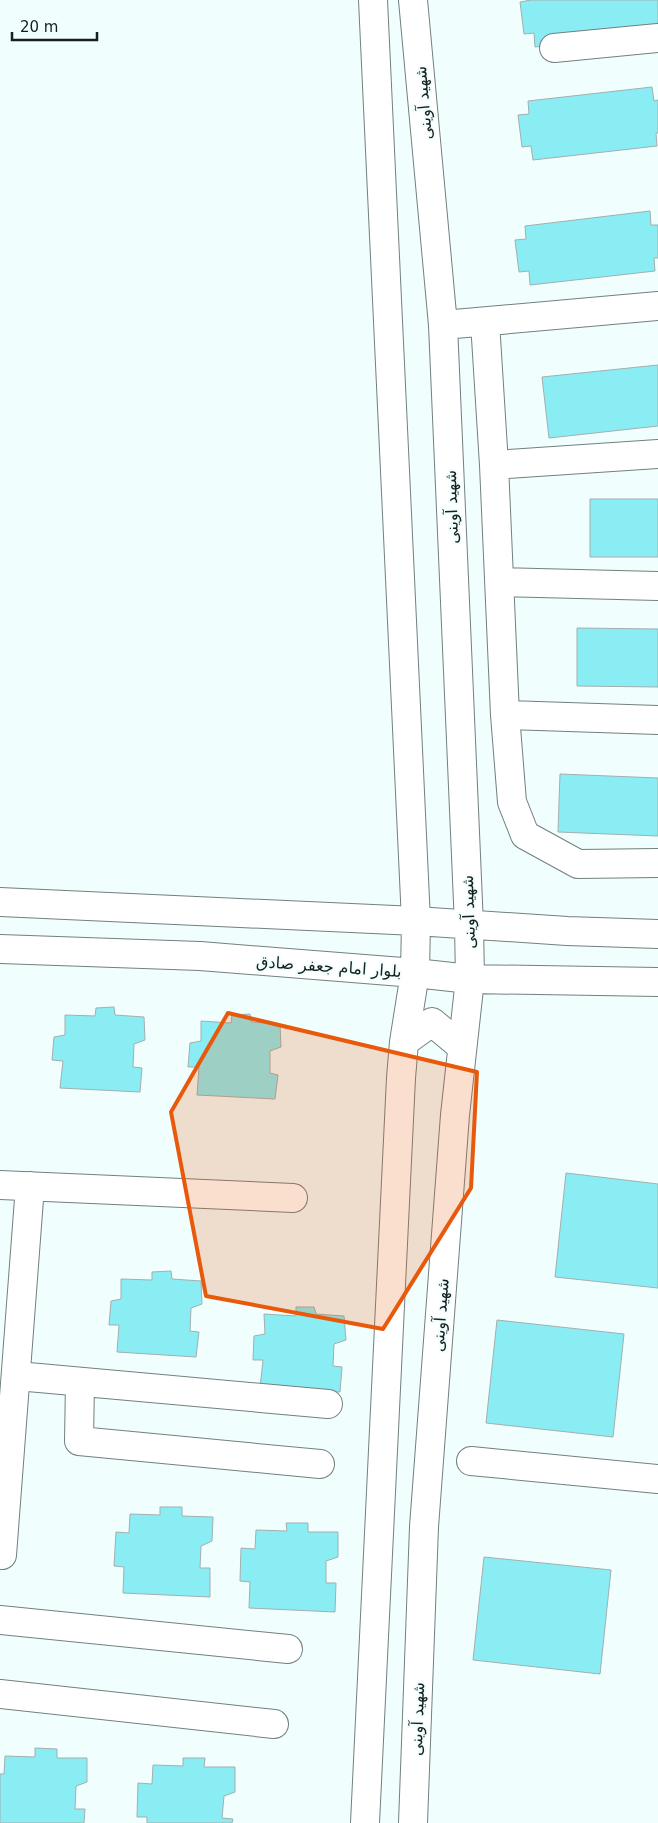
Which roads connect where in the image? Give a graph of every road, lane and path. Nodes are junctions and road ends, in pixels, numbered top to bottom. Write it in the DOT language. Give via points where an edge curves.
graph roads {
  1 [pos="373,0"];
  2 [pos="413,0"];
  3 [pos="658,38"];
  4 [pos="554,48"];
  5 [pos="658,306"];
  6 [pos="485,322"];
  7 [pos="444,325"];
  8 [pos="658,454"];
  9 [pos="494,465"];
  10 [pos="500,582"];
  11 [pos="658,586"];
  12 [pos="505,715"];
  13 [pos="658,720"];
  14 [pos="658,864"];
  15 [pos="0,902"];
  16 [pos="416,921"];
  17 [pos="469,925"];
  18 [pos="658,934"];
  19 [pos="0,949"];
  20 [pos="415,973"];
  21 [pos="470,979"];
  22 [pos="658,982"];
  23 [pos="404,1042"];
  24 [pos="462,1046"];
  25 [pos="0,1185"];
  26 [pos="30,1186"];
  27 [pos="293,1198"];
  28 [pos="17,1376"];
  29 [pos="80,1382"];
  30 [pos="6,1402"];
  31 [pos="328,1404"];
  32 [pos="471,1461"];
  33 [pos="320,1464"];
  34 [pos="658,1479"];
  35 [pos="2,1555"];
  36 [pos="0,1620"];
  37 [pos="288,1650"];
  38 [pos="0,1694"];
  39 [pos="274,1724"];
  40 [pos="365,1823"];
  41 [pos="413,1823"];
  1 -- 16 [label="street"];
  2 -- 7 [label="street, شهید آوینی"];
  3 -- 4 [label="street"];
  5 -- 6 [label="street"];
  6 -- 7 [label="street"];
  6 -- 9 [label="street"];
  7 -- 17 [label="street, شهید آوینی"];
  8 -- 9 [label="street"];
  9 -- 10 [label="street"];
  10 -- 11 [label="street"];
  10 -- 12 [label="street"];
  12 -- 13 [label="street"];
  12 -- 14 [label="street" via="512,802 525,835 578,864"];
  15 -- 16 [label="street"];
  16 -- 17 [label="street"];
  16 -- 20 [label="street"];
  17 -- 18 [label="street"];
  17 -- 21 [label="street, شهید آوینی"];
  19 -- 20 [label="street, بلوار امام جعفر صادق" via="200,956"];
  20 -- 21 [label="street, بلوار امام جعفر صادق"];
  20 -- 23 [label="street"];
  21 -- 22 [label="street, بلوار امام جعفر صادق"];
  21 -- 24 [label="street, شهید آوینی"];
  23 -- 24 [label="street" via="432,1022"];
  23 -- 40 [label="street"];
  24 -- 41 [label="street, شهید آوینی" via="424,1527"];
  25 -- 26 [label="street"];
  26 -- 27 [label="street"];
  26 -- 28 [label="street"];
  28 -- 29 [label="street"];
  28 -- 30 [label="street"];
  29 -- 31 [label="street"];
  29 -- 33 [label="street" via="79,1441"];
  30 -- 35 [label="street"];
  32 -- 34 [label="street"];
  36 -- 37 [label="street"];
  38 -- 39 [label="street"];
}
